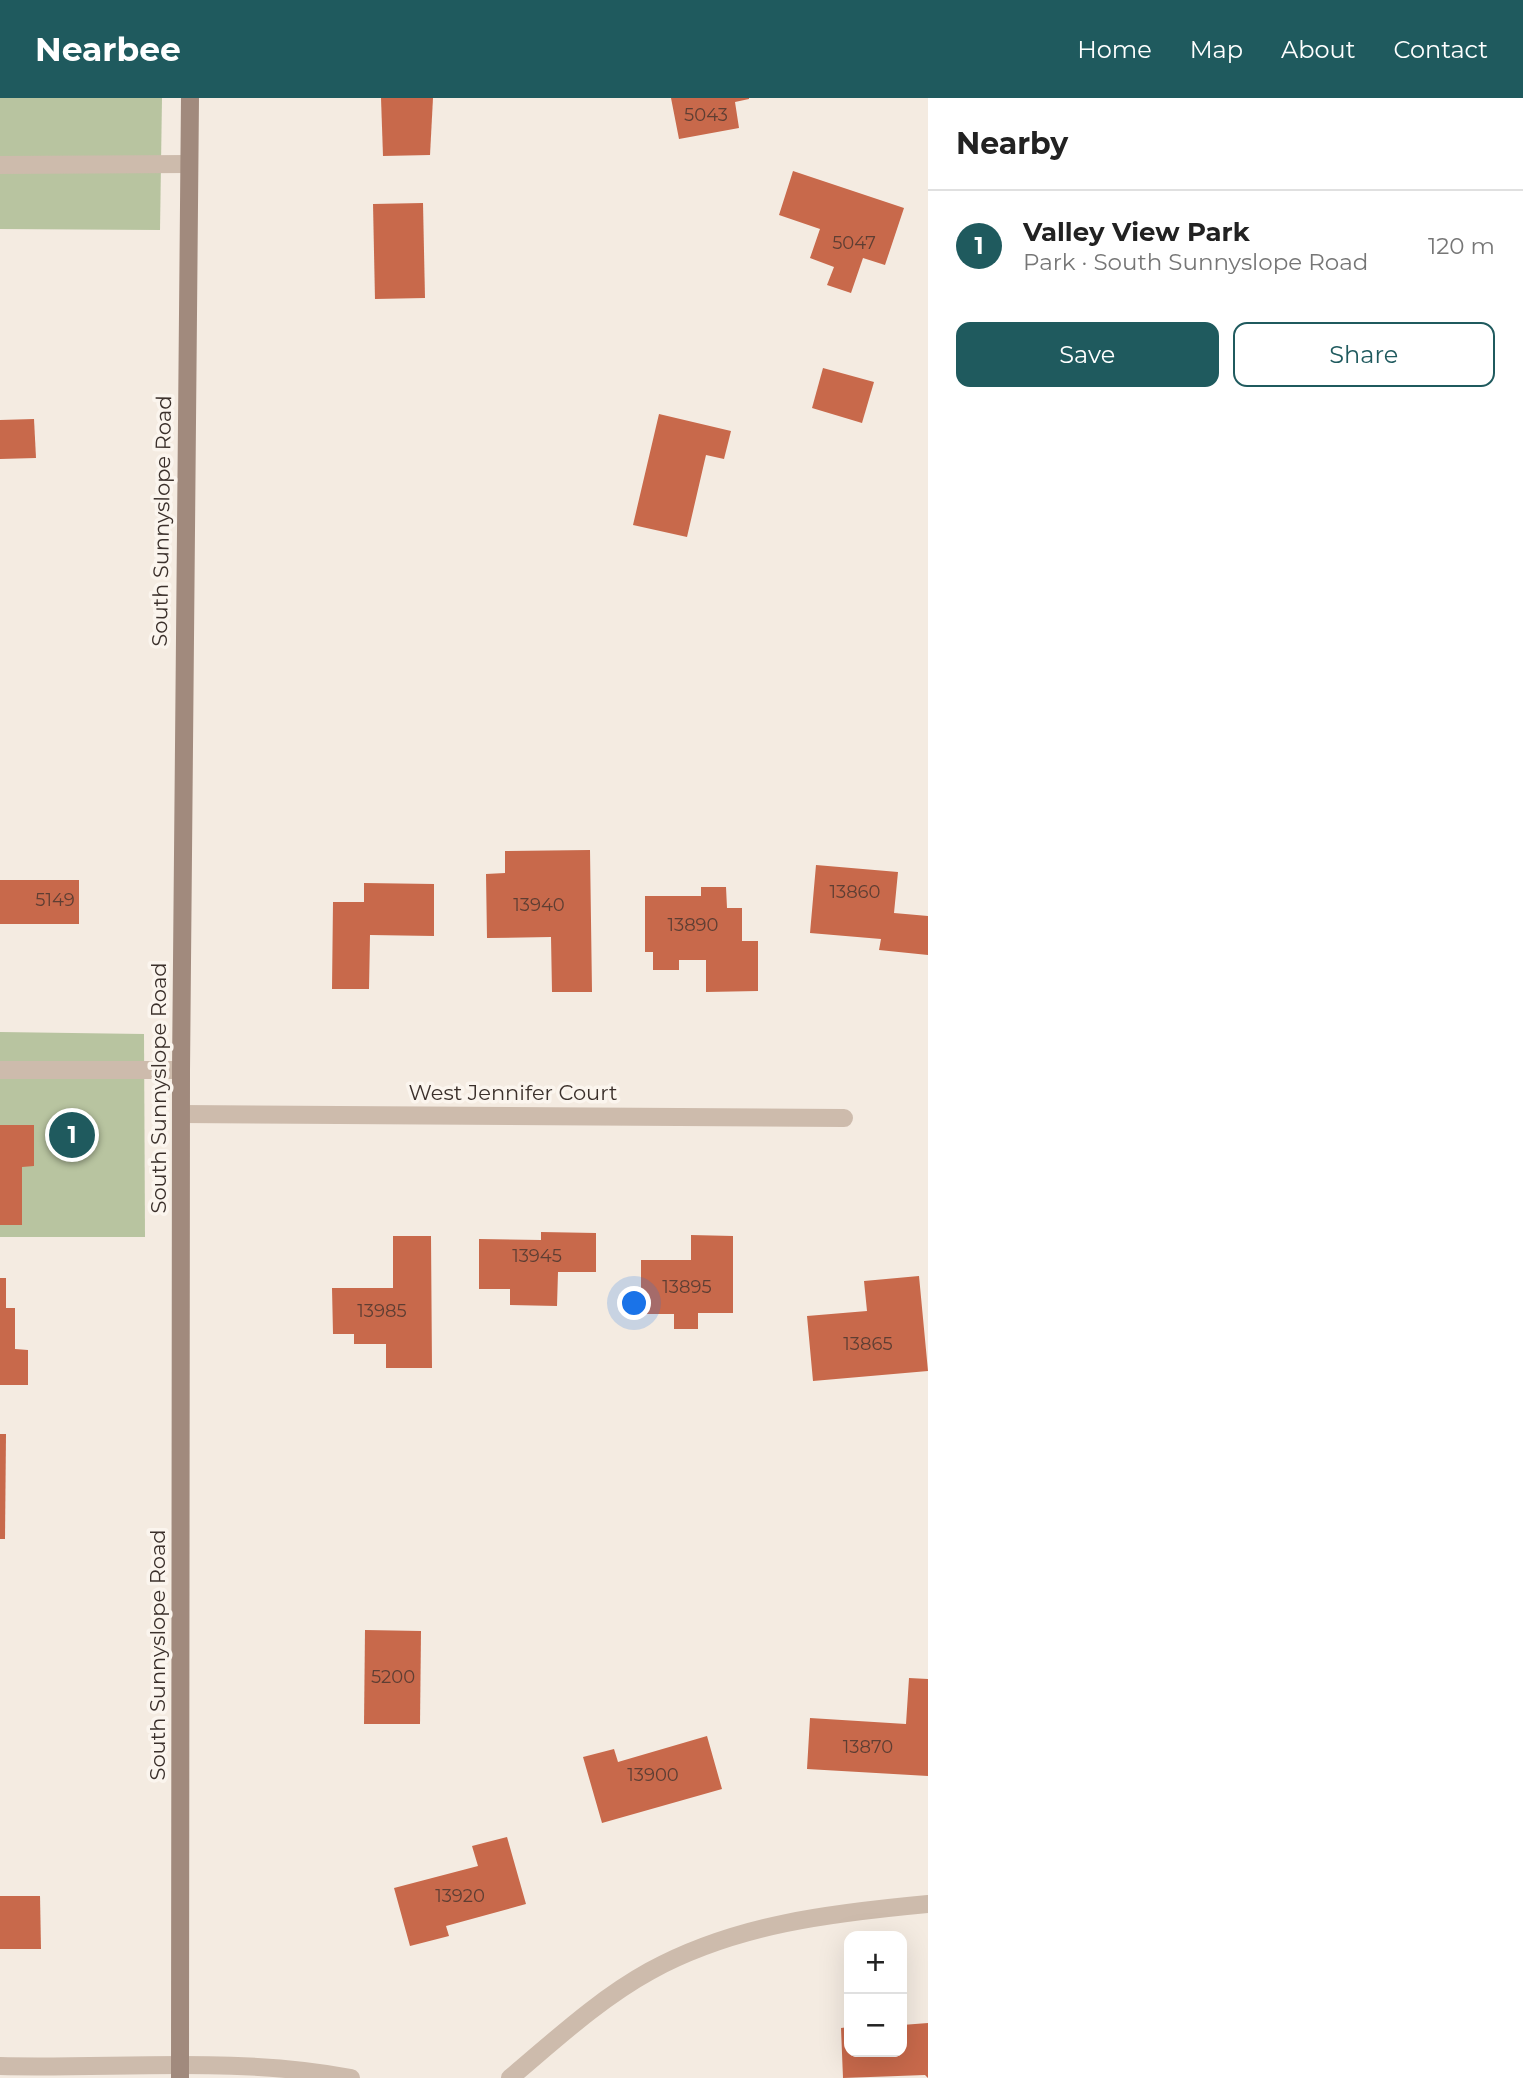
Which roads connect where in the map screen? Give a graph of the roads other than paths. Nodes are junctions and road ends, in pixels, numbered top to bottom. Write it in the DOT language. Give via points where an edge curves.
graph roads {
  1 [pos="190,98"];
  2 [pos="189,164"];
  3 [pos="0,165"];
  4 [pos="0,1070"];
  5 [pos="181,1070"];
  6 [pos="181,1114"];
  7 [pos="844,1118"];
  8 [pos="928,1904"];
  9 [pos="0,2066"];
  10 [pos="180,2072"];
  11 [pos="351,2078"];
  12 [pos="510,2078"];
  1 -- 2 [label="street, South Sunnyslope Road"];
  2 -- 3 [label="street"];
  2 -- 5 [label="street, South Sunnyslope Road"];
  4 -- 5 [label="street"];
  5 -- 6 [label="street, South Sunnyslope Road"];
  6 -- 7 [label="street, West Jennifer Court"];
  6 -- 10 [label="street, South Sunnyslope Road"];
  8 -- 12 [label="street" via="835,1912 763,1927 705,1946 649,1972 574,2024"];
  9 -- 10 [label="street"];
  10 -- 11 [label="street" via="317,2072"];
}
